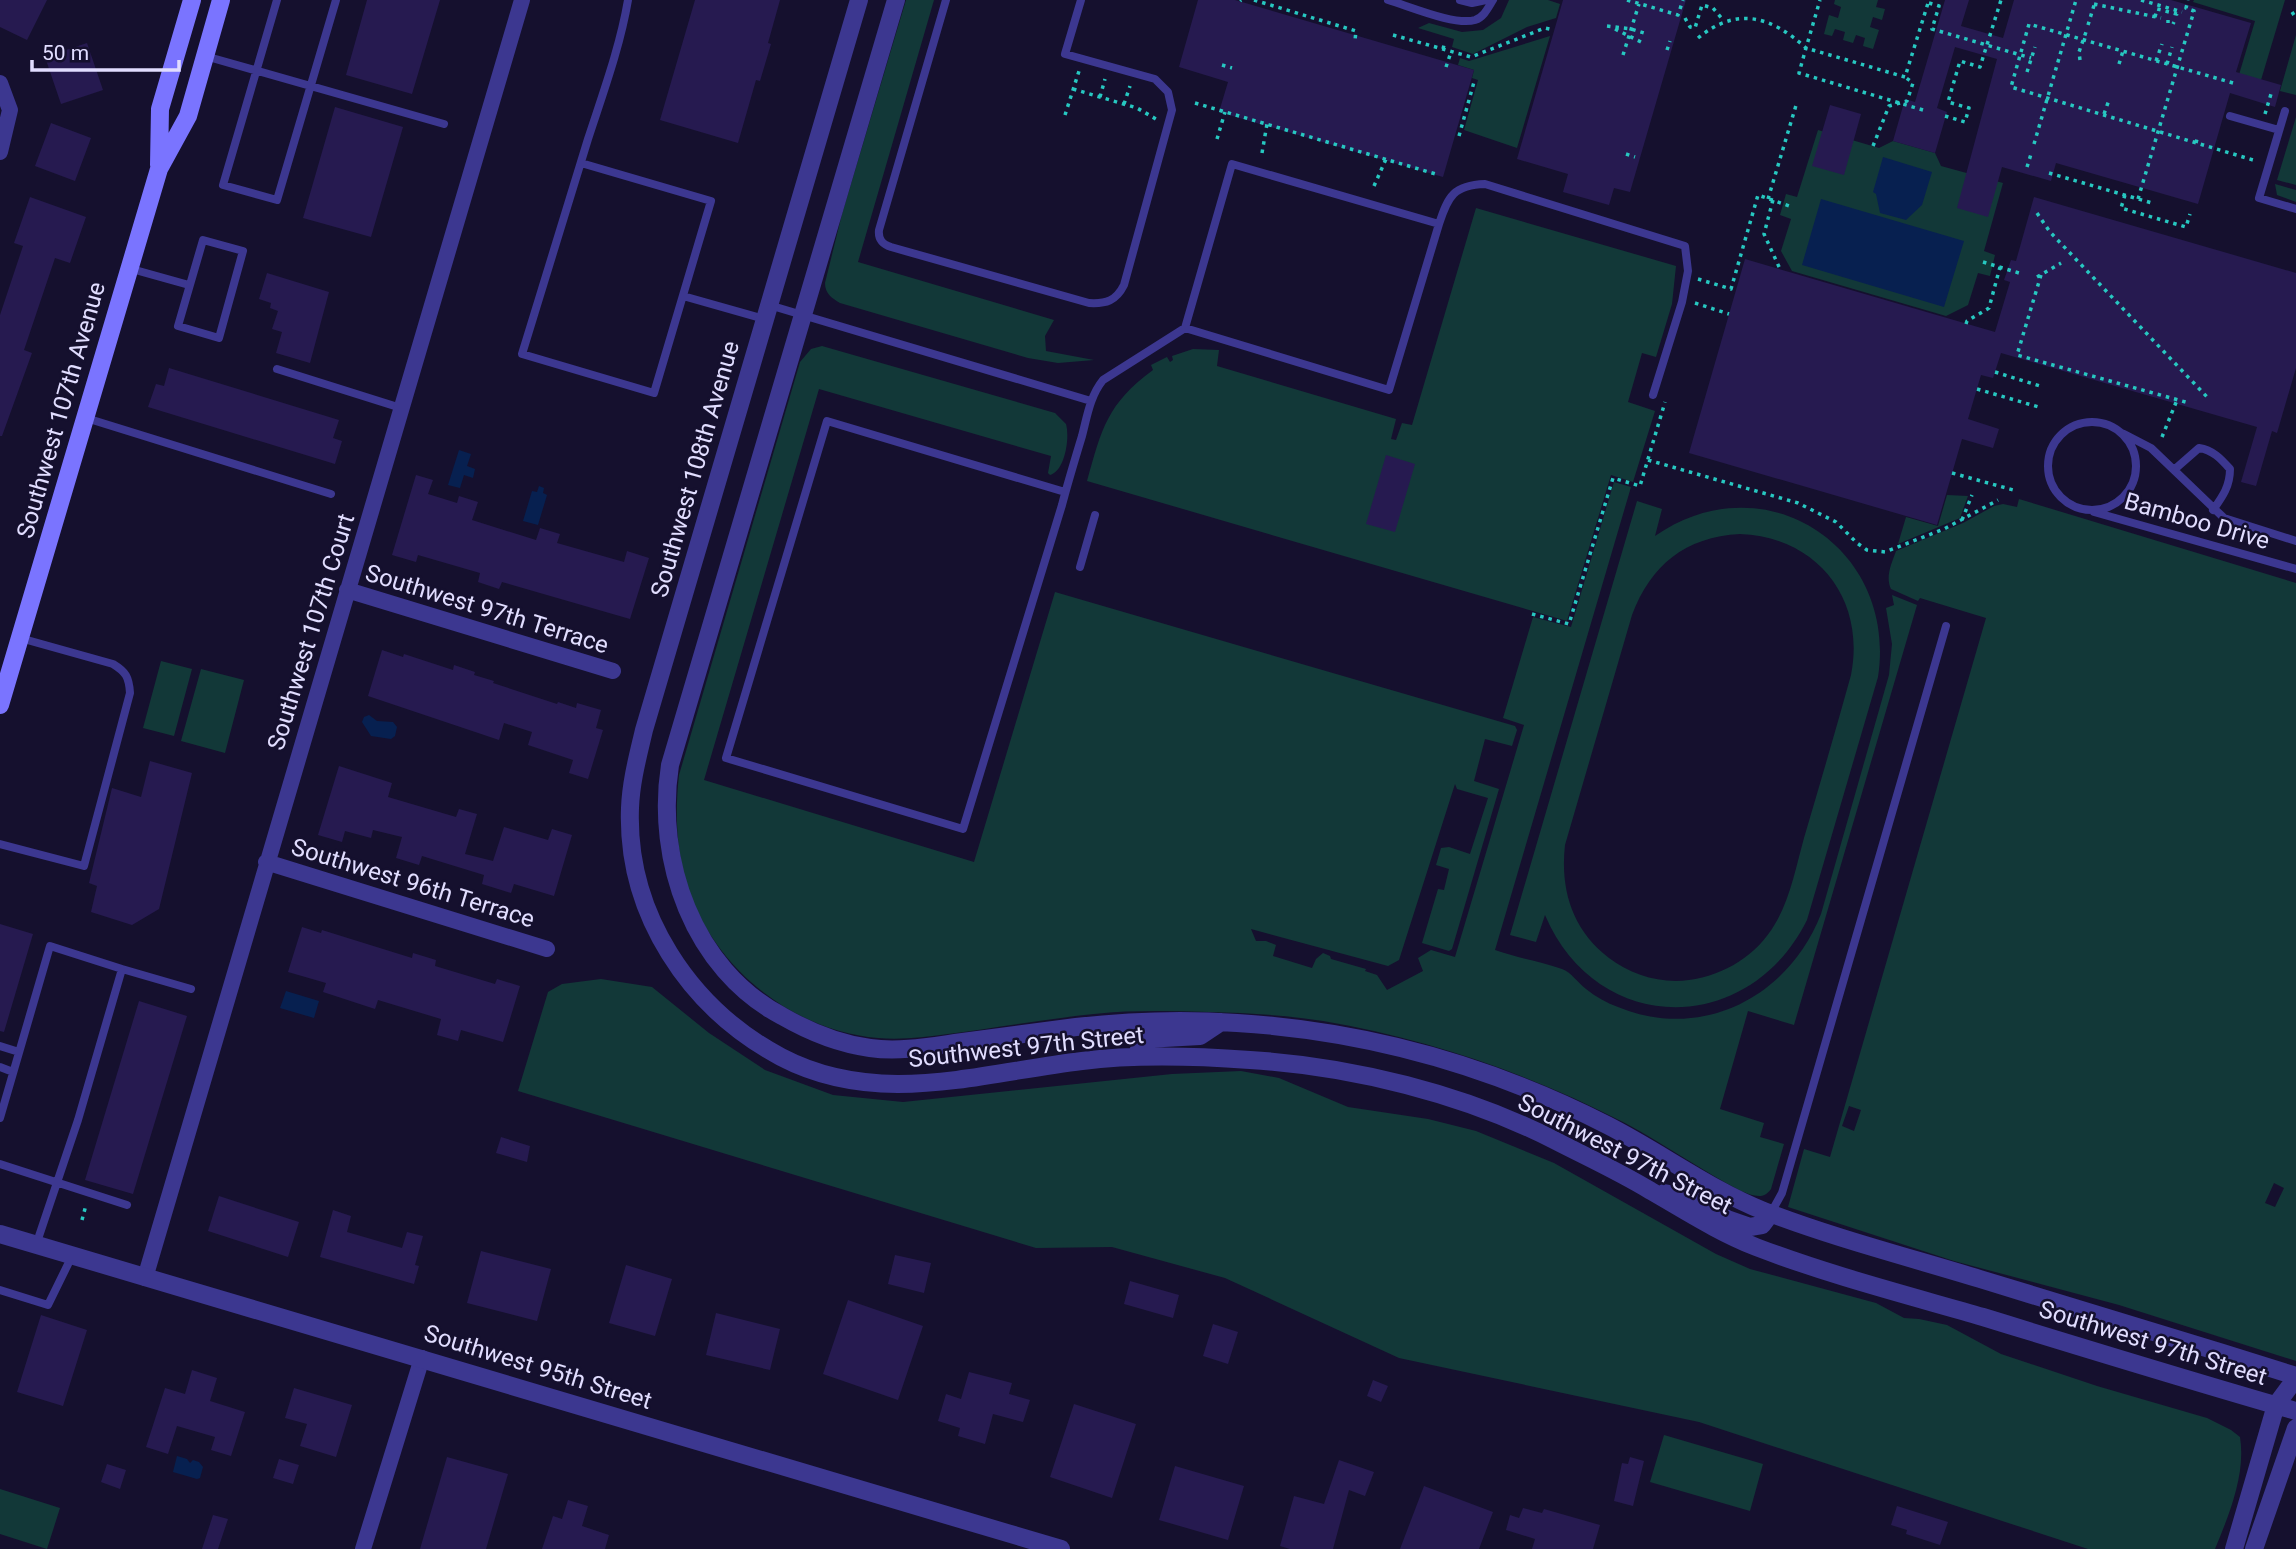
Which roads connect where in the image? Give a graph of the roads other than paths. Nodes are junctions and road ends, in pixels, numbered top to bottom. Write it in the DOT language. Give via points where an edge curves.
graph roads {
  1 [pos="192,0"];
  2 [pos="221,0"];
  3 [pos="277,0"];
  4 [pos="336,0"];
  5 [pos="522,0"];
  6 [pos="628,0"];
  7 [pos="859,0"];
  8 [pos="895,0"];
  9 [pos="946,0"];
  10 [pos="1388,0"];
  11 [pos="1460,0"];
  12 [pos="1486,0"];
  13 [pos="1493,0"];
  14 [pos="1080,1"];
  15 [pos="205,56"];
  16 [pos="256,70"];
  17 [pos="1,84"];
  18 [pos="310,86"];
  19 [pos="2285,111"];
  20 [pos="2231,116"];
  21 [pos="444,124"];
  22 [pos="2279,130"];
  23 [pos="0,152"];
  24 [pos="581,163"];
  25 [pos="159,169"];
  26 [pos="2296,209"];
  27 [pos="1438,224"];
  28 [pos="128,268"];
  29 [pos="190,285"];
  30 [pos="683,296"];
  31 [pos="767,312"];
  32 [pos="803,315"];
  33 [pos="1185,328"];
  34 [pos="276,369"];
  35 [pos="1653,395"];
  36 [pos="1091,401"];
  37 [pos="401,408"];
  38 [pos="85,418"];
  39 [pos="2120,432"];
  40 [pos="2175,470"];
  41 [pos="1065,492"];
  42 [pos="331,494"];
  43 [pos="2087,510"];
  44 [pos="2213,510"];
  45 [pos="1095,515"];
  46 [pos="2296,541"];
  47 [pos="1080,566"];
  48 [pos="2296,569"];
  49 [pos="347,590"];
  50 [pos="1946,626"];
  51 [pos="20,638"];
  52 [pos="613,671"];
  53 [pos="0,705"];
  54 [pos="0,844"];
  55 [pos="266,862"];
  56 [pos="547,949"];
  57 [pos="667,953"];
  58 [pos="122,968"];
  59 [pos="191,989"];
  60 [pos="1221,1023"];
  61 [pos="0,1045"];
  62 [pos="19,1052"];
  63 [pos="1135,1057"];
  64 [pos="0,1067"];
  65 [pos="13,1072"];
  66 [pos="0,1118"];
  67 [pos="0,1164"];
  68 [pos="56,1183"];
  69 [pos="1650,1190"];
  70 [pos="127,1205"];
  71 [pos="1771,1213"];
  72 [pos="0,1234"];
  73 [pos="36,1245"];
  74 [pos="72,1256"];
  75 [pos="145,1278"];
  76 [pos="0,1290"];
  77 [pos="422,1358"];
  78 [pos="2296,1377"];
  79 [pos="2276,1405"];
  80 [pos="2296,1410"];
  81 [pos="2296,1428"];
  82 [pos="363,1549"];
  83 [pos="1061,1549"];
  84 [pos="2234,1549"];
  85 [pos="2254,1549"];
  1 -- 25 [label="main road, Southwest 107th Avenue" via="160,109"];
  2 -- 15 [label="main road, Southwest 107th Avenue"];
  3 -- 16 [label="lane"];
  4 -- 18 [label="lane"];
  5 -- 37 [label="street, Southwest 107th Court"];
  6 -- 24 [label="lane"];
  7 -- 31 [label="street, Southwest 108th Avenue"];
  8 -- 32 [label="street"];
  9 -- 14 [label="lane" via="879,230 880,240 904,251 1100,304 1112,300 1124,285 1172,110 1168,92 1155,79 1065,54"];
  10 -- 13 [label="lane" via="1470,21 1484,15"];
  11 -- 12 [label="lane"];
  15 -- 16 [label="lane"];
  15 -- 25 [label="main road, Southwest 107th Avenue" via="188,116"];
  16 -- 18 [label="lane"];
  16 -- 18 [label="lane" via="223,185 277,200"];
  17 -- 23 [label="street" via="10,118"];
  18 -- 21 [label="lane"];
  19 -- 22 [label="lane"];
  20 -- 22 [label="lane"];
  22 -- 26 [label="lane" via="2259,198"];
  24 -- 30 [label="lane" via="710,201"];
  24 -- 30 [label="lane" via="522,354 654,393"];
  25 -- 28 [label="main road, Southwest 107th Avenue"];
  27 -- 33 [label="lane" via="1232,164"];
  27 -- 33 [label="lane" via="1389,390"];
  27 -- 35 [label="lane" via="1449,198 1458,190 1485,184 1685,246 1683,299"];
  28 -- 29 [label="lane"];
  28 -- 38 [label="main road, Southwest 107th Avenue"];
  29 -- 29 [label="lane" via="178,326 219,338 243,251 203,240"];
  30 -- 31 [label="lane"];
  31 -- 32 [label="lane"];
  31 -- 57 [label="street, Southwest 108th Avenue" via="635,766 630,808 632,852 646,904"];
  32 -- 36 [label="lane"];
  32 -- 60 [label="street, Southwest 97th Street" via="670,765 665,810 668,846 680,891 699,933 729,975 767,1008 816,1032 869,1048 910,1049 1151,1021"];
  33 -- 36 [label="lane" via="1103,380"];
  34 -- 37 [label="lane"];
  36 -- 41 [label="lane"];
  37 -- 49 [label="street, Southwest 107th Court"];
  38 -- 42 [label="lane"];
  38 -- 51 [label="main road, Southwest 107th Avenue"];
  39 -- 40 [label="lane, Bamboo Drive" via="2151,448"];
  39 -- 43 [label="lane, Bamboo Drive" via="2136,459 2134,479 2116,503"];
  39 -- 43 [label="lane, Bamboo Drive" via="2098,422 2075,425 2050,450 2048,472 2057,494"];
  40 -- 44 [label="lane, Bamboo Drive"];
  40 -- 44 [label="lane" via="2199,448 2222,460 2230,469 2230,479"];
  41 -- 41 [label="lane" via="963,829 726,758 827,421"];
  43 -- 48 [label="lane, Bamboo Drive"];
  44 -- 46 [label="lane, Bamboo Drive" via="2236,523"];
  45 -- 47 [label="lane"];
  49 -- 52 [label="street, Southwest 97th Terrace"];
  49 -- 55 [label="street, Southwest 107th Court"];
  50 -- 71 [label="lane" via="1786,1180"];
  51 -- 53 [label="main road, Southwest 107th Avenue"];
  51 -- 54 [label="lane" via="113,664 124,671 130,693 84,866"];
  55 -- 56 [label="street, Southwest 96th Terrace"];
  55 -- 75 [label="street, Southwest 107th Court"];
  57 -- 63 [label="street, Southwest 97th Street" via="699,994 738,1029 781,1057 844,1079 910,1086"];
  58 -- 59 [label="lane"];
  58 -- 62 [label="lane" via="50,946"];
  58 -- 68 [label="lane"];
  60 -- 63 [label="street" via="1200,1036 1146,1039"];
  60 -- 71 [label="street, Southwest 97th Street" via="1364,1038 1482,1071 1601,1122"];
  61 -- 62 [label="lane"];
  62 -- 65 [label="lane"];
  63 -- 69 [label="street, Southwest 97th Street" via="1286,1063 1454,1099 1527,1128"];
  64 -- 65 [label="lane"];
  65 -- 66 [label="lane"];
  67 -- 68 [label="lane"];
  68 -- 70 [label="lane"];
  68 -- 73 [label="lane"];
  69 -- 71 [label="street" via="1687,1197 1750,1227 1762,1225"];
  69 -- 79 [label="street, Southwest 97th Street" via="1731,1237 1784,1257"];
  71 -- 78 [label="street, Southwest 97th Street"];
  72 -- 73 [label="street, Southwest 95th Street"];
  73 -- 74 [label="street, Southwest 95th Street"];
  74 -- 75 [label="street, Southwest 95th Street"];
  74 -- 76 [label="lane" via="48,1305"];
  75 -- 77 [label="street, Southwest 95th Street"];
  77 -- 82 [label="street"];
  77 -- 83 [label="street, Southwest 95th Street"];
  78 -- 79 [label="street"];
  79 -- 80 [label="street, Southwest 97th Street"];
  79 -- 84 [label="street"];
  81 -- 85 [label="street"];
}
